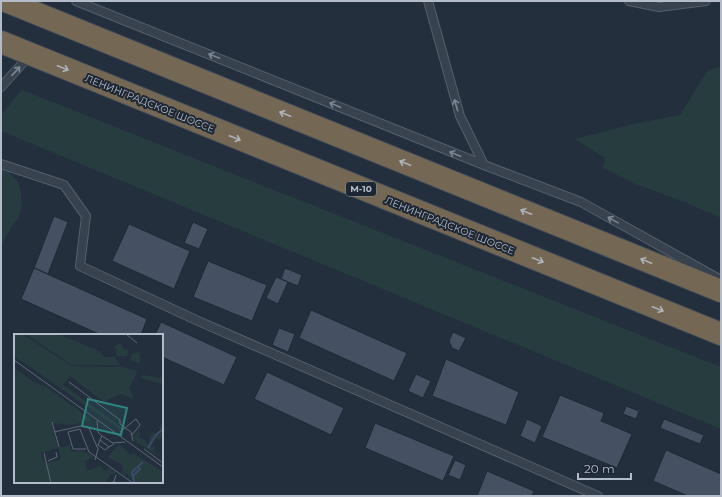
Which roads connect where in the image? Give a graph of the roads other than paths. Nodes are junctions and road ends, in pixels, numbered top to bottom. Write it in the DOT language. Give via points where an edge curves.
graph roads {
  1 [pos="6,1"];
  2 [pos="76,1"];
  3 [pos="428,1"];
  4 [pos="629,1"];
  5 [pos="706,1"];
  6 [pos="1,42"];
  7 [pos="31,55"];
  8 [pos="1,87"];
  9 [pos="1,164"];
  10 [pos="484,165"];
  11 [pos="721,280"];
  12 [pos="721,291"];
  13 [pos="721,334"];
  14 [pos="598,496"];
  12 -- 1 [label="highway, one-way"];
  10 -- 2 [label="lane, one-way"];
  10 -- 3 [label="lane, one-way" via="460,116"];
  4 -- 5 [label="lane" via="659,7"];
  6 -- 7 [label="highway, ЛЕНИНГРАДСКОЕ ШОССЕ / М-10"];
  8 -- 7 [label="lane, one-way"];
  7 -- 13 [label="highway, ЛЕНИНГРАДСКОЕ ШОССЕ / М-10, one-way"];
  9 -- 14 [label="lane" via="64,185 86,216 80,266 196,320"];
  11 -- 10 [label="lane, one-way" via="581,202"];
}
